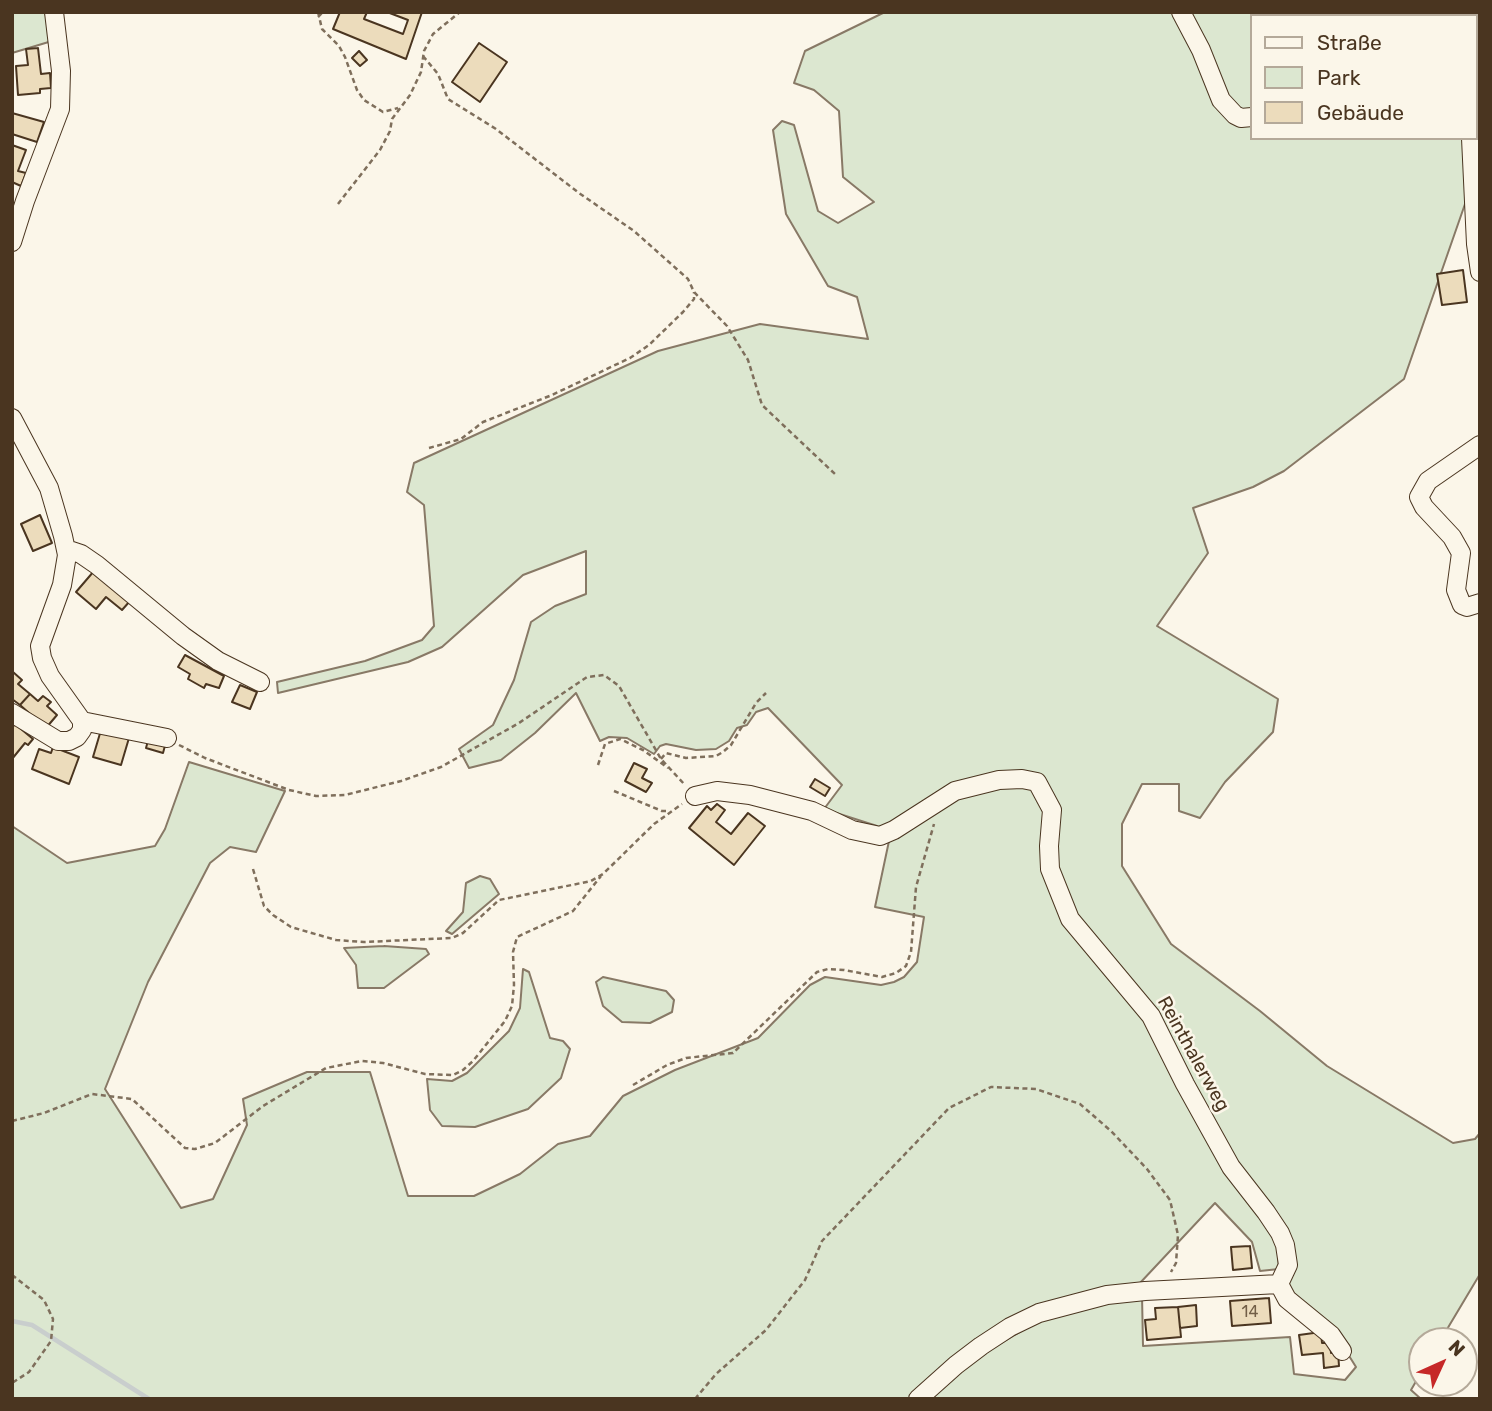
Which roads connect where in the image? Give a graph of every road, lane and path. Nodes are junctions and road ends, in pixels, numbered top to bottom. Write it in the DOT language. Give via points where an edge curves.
graph roads {
  1 [pos="54,12"];
  2 [pos="460,12"];
  3 [pos="1181,12"];
  4 [pos="319,14"];
  5 [pos="342,39"];
  6 [pos="339,46"];
  7 [pos="423,56"];
  8 [pos="401,107"];
  9 [pos="1250,117"];
  10 [pos="1471,140"];
  11 [pos="338,204"];
  12 [pos="12,242"];
  13 [pos="1480,272"];
  14 [pos="694,292"];
  15 [pos="12,418"];
  16 [pos="1480,444"];
  17 [pos="429,448"];
  18 [pos="836,475"];
  19 [pos="66,549"];
  20 [pos="1480,603"];
  21 [pos="260,681"];
  22 [pos="766,693"];
  23 [pos="12,713"];
  24 [pos="82,721"];
  25 [pos="167,738"];
  26 [pos="661,759"];
  27 [pos="598,765"];
  28 [pos="671,770"];
  29 [pos="614,790"];
  30 [pos="695,796"];
  31 [pos="930,807"];
  32 [pos="672,810"];
  33 [pos="253,869"];
  34 [pos="603,874"];
  35 [pos="633,1085"];
  36 [pos="12,1121"];
  37 [pos="12,1275"];
  38 [pos="1279,1284"];
  39 [pos="1160,1290"];
  40 [pos="1342,1351"];
  41 [pos="12,1383"];
  42 [pos="695,1399"];
  43 [pos="918,1399"];
  1 -- 12 [label="street" via="60,109"];
  2 -- 7 [label="path" via="433,34"];
  3 -- 9 [label="street" via="1222,100 1235,115"];
  4 -- 6 [label="path" via="322,29"];
  5 -- 6 [label="path"];
  6 -- 8 [label="path" via="364,100 383,112"];
  7 -- 8 [label="path" via="421,72"];
  7 -- 14 [label="path" via="438,74 449,99 634,231 688,279"];
  8 -- 11 [label="path" via="391,119 380,150"];
  10 -- 13 [label="street"];
  14 -- 17 [label="path" via="683,312 631,358 483,422 461,439"];
  14 -- 18 [label="path" via="727,326 748,360 762,405"];
  15 -- 19 [label="street" via="49,488"];
  16 -- 20 [label="street" via="1428,481 1419,497 1461,553 1456,590 1462,605"];
  19 -- 21 [label="street" via="97,565 218,661"];
  19 -- 24 [label="street" via="62,585 40,646 51,676"];
  22 -- 26 [label="path" via="723,752 686,758 666,753"];
  23 -- 24 [label="street" via="58,741 77,737"];
  24 -- 25 [label="street"];
  25 -- 26 [label="path" via="289,790 316,796 345,795 440,767 519,723 587,677 604,675 619,686"];
  26 -- 28 [label="path"];
  27 -- 28 [label="path" via="605,744 620,739"];
  28 -- 30 [label="path"];
  29 -- 32 [label="path" via="662,811"];
  30 -- 31 [label="street, Reinthalerweg" via="717,791 750,795 812,811 873,836 894,830"];
  30 -- 32 [label="path"];
  31 -- 35 [label="path" via="935,828 916,887 906,966 883,977 844,970 817,972 733,1053 686,1058"];
  31 -- 38 [label="street, Reinthalerweg" via="955,791 984,783 1037,782 1052,810 1050,869 1070,919 1151,1016 1231,1167 1280,1233 1288,1265"];
  32 -- 34 [label="path"];
  33 -- 34 [label="path" via="259,895 273,915 290,927 335,940 364,942 452,938 499,900 580,885"];
  34 -- 36 [label="path" via="573,911 517,937 508,1014 463,1070 440,1075 362,1061 326,1068 263,1105 215,1143 195,1149 185,1148 132,1099 92,1094"];
  37 -- 41 [label="path" via="44,1300 53,1319 51,1341 29,1372"];
  38 -- 39 [label="street"];
  38 -- 40 [label="street" via="1287,1299 1331,1335"];
  39 -- 42 [label="path" via="1176,1264 1178,1235 1170,1200 1147,1168 1080,1104 1035,1089 991,1087 949,1108 822,1241 805,1280 766,1330"];
  39 -- 43 [label="street" via="1107,1295 1039,1313 981,1346"];
}
